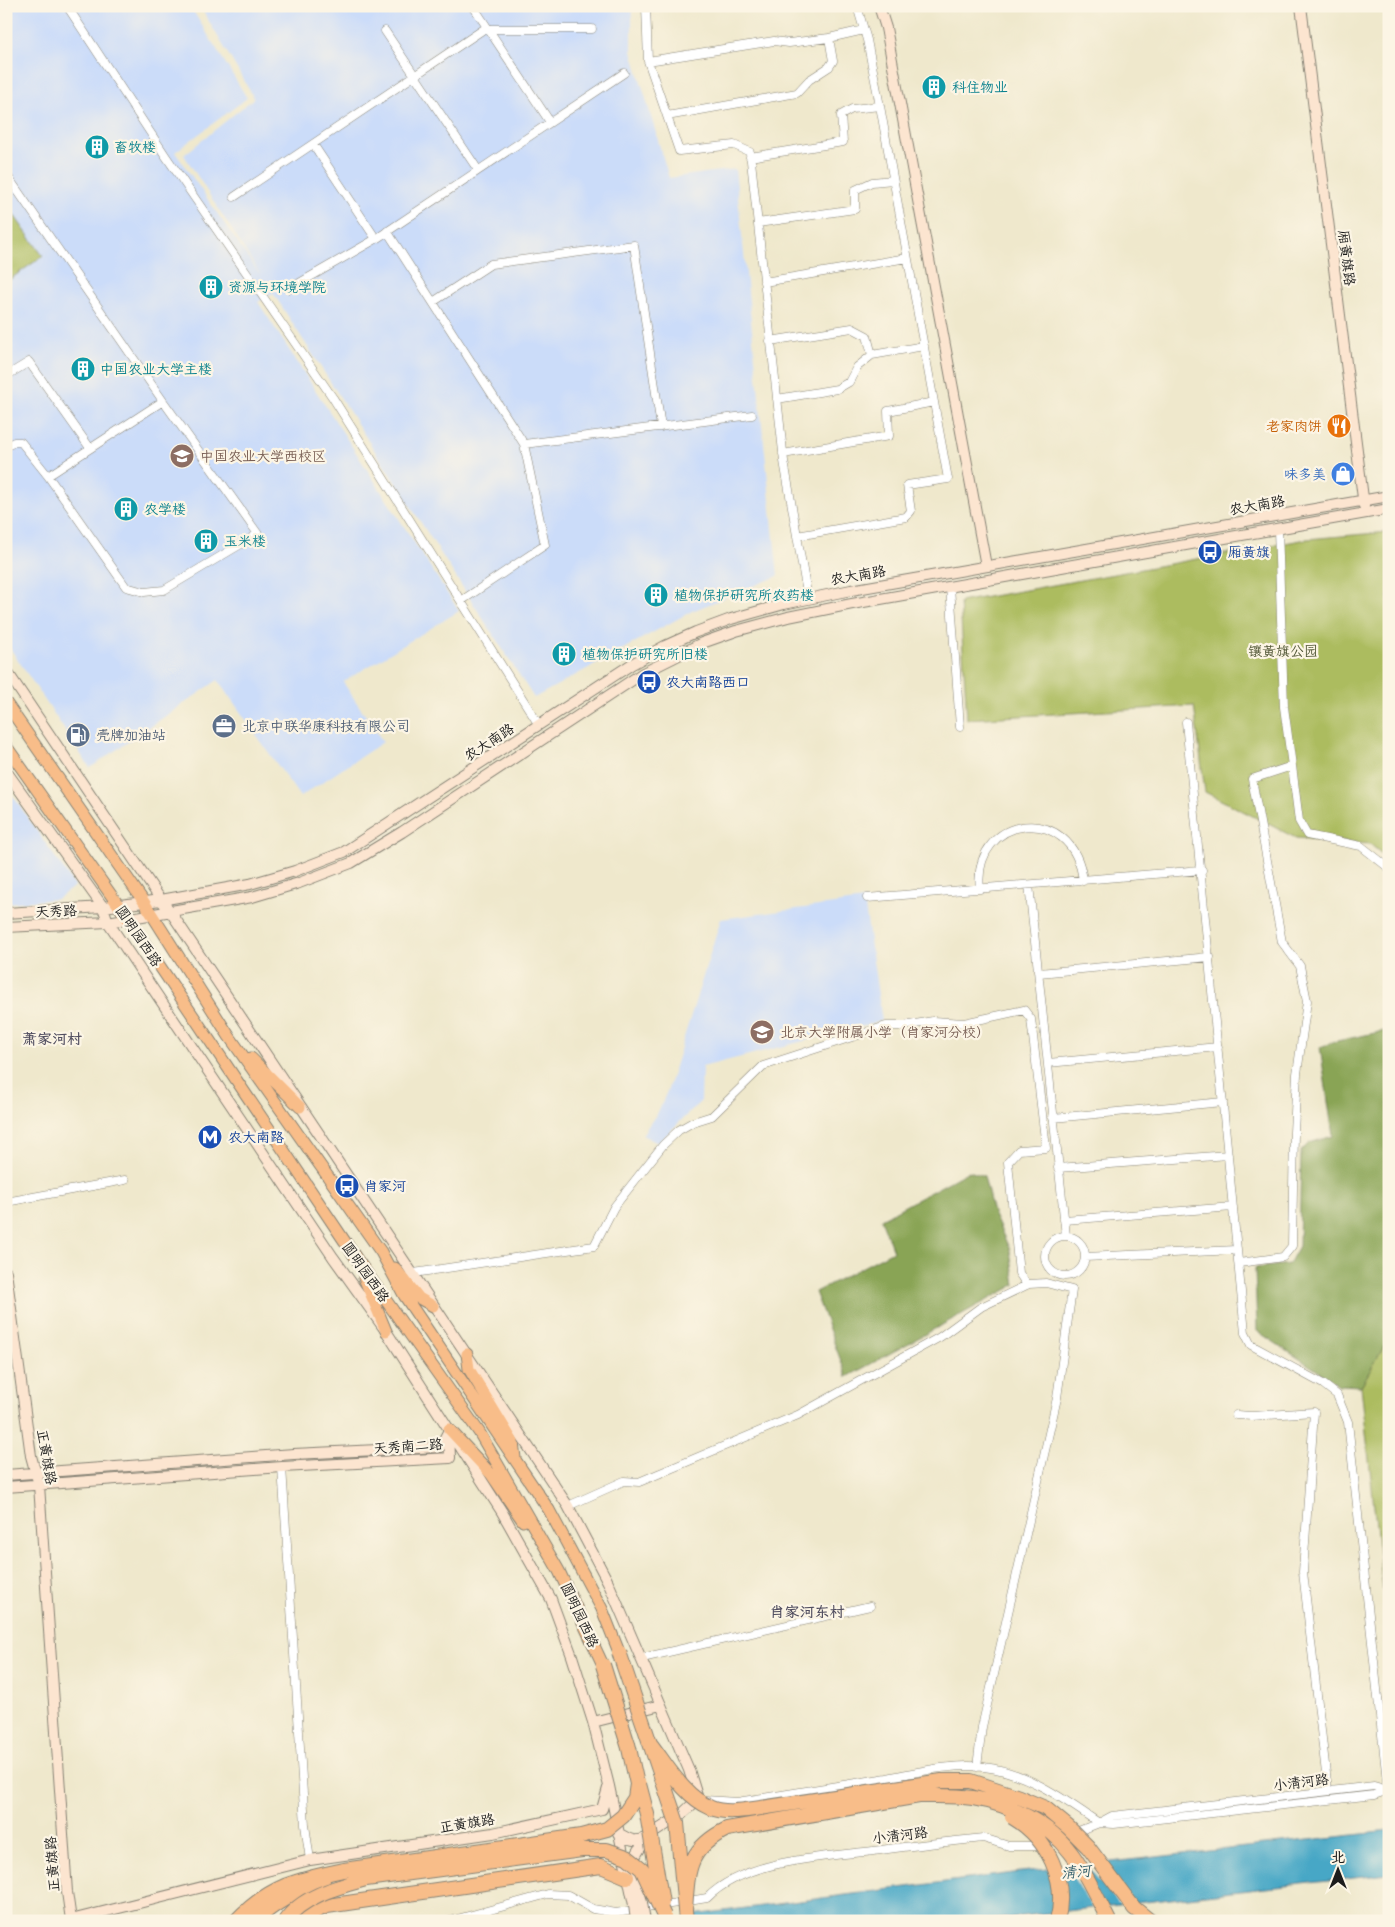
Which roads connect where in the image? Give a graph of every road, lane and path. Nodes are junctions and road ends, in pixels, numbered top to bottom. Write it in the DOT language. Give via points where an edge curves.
graph roads {
  1 [pos="67,6"];
  2 [pos="473,6"];
  3 [pos="646,6"];
  4 [pos="857,6"];
  5 [pos="879,6"];
  6 [pos="1301,6"];
  7 [pos="489,29"];
  8 [pos="592,29"];
  9 [pos="864,30"];
  10 [pos="385,31"];
  11 [pos="830,38"];
  12 [pos="648,61"];
  13 [pos="624,73"];
  14 [pos="414,76"];
  15 [pos="880,106"];
  16 [pos="667,116"];
  17 [pos="550,122"];
  18 [pos="312,144"];
  19 [pos="750,157"];
  20 [pos="478,170"];
  21 [pos="6,174"];
  22 [pos="893,180"];
  23 [pos="234,197"];
  24 [pos="758,223"];
  25 [pos="387,231"];
  26 [pos="376,239"];
  27 [pos="907,258"];
  28 [pos="764,282"];
  29 [pos="289,289"];
  30 [pos="433,302"];
  31 [pos="770,341"];
  32 [pos="924,346"];
  33 [pos="872,355"];
  34 [pos="6,376"];
  35 [pos="777,399"];
  36 [pos="163,401"];
  37 [pos="934,402"];
  38 [pos="752,415"];
  39 [pos="661,426"];
  40 [pos="524,444"];
  41 [pos="6,447"];
  42 [pos="90,448"];
  43 [pos="783,454"];
  44 [pos="48,476"];
  45 [pos="1389,496"];
  46 [pos="1363,500"];
  47 [pos="1389,509"];
  48 [pos="1365,514"];
  49 [pos="1278,529"];
  50 [pos="797,536"];
  51 [pos="986,566"];
  52 [pos="950,587"];
  53 [pos="808,599"];
  54 [pos="461,601"];
  55 [pos="6,670"];
  56 [pos="6,703"];
  57 [pos="1186,722"];
  58 [pos="539,725"];
  59 [pos="960,727"];
  60 [pos="6,746"];
  61 [pos="6,753"];
  62 [pos="17,763"];
  63 [pos="1292,766"];
  64 [pos="6,771"];
  65 [pos="1389,868"];
  66 [pos="1202,870"];
  67 [pos="1083,881"];
  68 [pos="1029,885"];
  69 [pos="980,889"];
  70 [pos="867,898"];
  71 [pos="161,900"];
  72 [pos="144,902"];
  73 [pos="118,905"];
  74 [pos="103,907"];
  75 [pos="170,911"];
  76 [pos="6,913"];
  77 [pos="152,915"];
  78 [pos="128,919"];
  79 [pos="108,922"];
  80 [pos="6,927"];
  81 [pos="1210,957"];
  82 [pos="1038,973"];
  83 [pos="229,1036"];
  84 [pos="1218,1047"];
  85 [pos="1048,1063"];
  86 [pos="1223,1102"];
  87 [pos="300,1107"];
  88 [pos="1053,1118"];
  89 [pos="1228,1155"];
  90 [pos="1058,1168"];
  91 [pos="124,1180"];
  92 [pos="6,1202"];
  93 [pos="1233,1207"];
  94 [pos="1064,1220"];
  95 [pos="1066,1236"];
  96 [pos="1237,1250"];
  97 [pos="380,1252"];
  98 [pos="1085,1257"];
  99 [pos="356,1258"];
  100 [pos="1238,1263"];
  101 [pos="6,1272"];
  102 [pos="414,1273"];
  103 [pos="1069,1275"];
  104 [pos="1027,1285"];
  105 [pos="1072,1290"];
  106 [pos="433,1306"];
  107 [pos="386,1331"];
  108 [pos="467,1354"];
  109 [pos="1236,1415"];
  110 [pos="449,1429"];
  111 [pos="515,1460"];
  112 [pos="282,1467"];
  113 [pos="36,1473"];
  114 [pos="6,1475"];
  115 [pos="39,1485"];
  116 [pos="6,1488"];
  117 [pos="568,1506"];
  118 [pos="559,1571"];
  119 [pos="870,1606"];
  120 [pos="619,1652"];
  121 [pos="642,1658"];
  122 [pos="603,1664"];
  123 [pos="660,1705"];
  124 [pos="593,1722"];
  125 [pos="649,1742"];
  126 [pos="628,1744"];
  127 [pos="977,1767"];
  128 [pos="609,1786"];
  129 [pos="1389,1790"];
  130 [pos="1328,1791"];
  131 [pos="698,1799"];
  132 [pos="984,1800"];
  133 [pos="1099,1823"];
  134 [pos="618,1833"];
  135 [pos="647,1836"];
  136 [pos="310,1860"];
  137 [pos="344,1870"];
  138 [pos="627,1877"];
  139 [pos="638,1904"];
  140 [pos="686,1915"];
  141 [pos="665,1918"];
  142 [pos="236,1921"];
  143 [pos="255,1921"];
  144 [pos="284,1921"];
  145 [pos="294,1921"];
  146 [pos="450,1921"];
  147 [pos="636,1921"];
  148 [pos="645,1921"];
  149 [pos="1056,1921"];
  150 [pos="1109,1921"];
  151 [pos="1150,1921"];
  1 -- 54 [label="street" via="165,155 333,398"];
  2 -- 7 [label="street"];
  3 -- 12 [label="street"];
  4 -- 9 [label="street"];
  5 -- 51 [label="street" via="888,38"];
  6 -- 46 [label="street, 厢黄旗路"];
  7 -- 8 [label="street"];
  7 -- 14 [label="street" via="484,29"];
  7 -- 17 [label="street"];
  9 -- 11 [label="street"];
  9 -- 15 [label="street"];
  10 -- 14 [label="street"];
  11 -- 12 [label="street" via="789,43 774,41"];
  11 -- 16 [label="street" via="833,61 797,93"];
  12 -- 16 [label="street"];
  13 -- 17 [label="street"];
  14 -- 18 [label="street"];
  14 -- 20 [label="street"];
  15 -- 19 [label="street" via="852,109 841,115 843,142"];
  15 -- 22 [label="street"];
  16 -- 19 [label="street" via="679,151 734,145 750,152"];
  17 -- 20 [label="street"];
  18 -- 23 [label="street"];
  18 -- 26 [label="street"];
  19 -- 24 [label="street"];
  20 -- 25 [label="street"];
  21 -- 36 [label="street"];
  22 -- 24 [label="street" via="872,182 855,190 855,209"];
  22 -- 27 [label="street"];
  24 -- 28 [label="street"];
  25 -- 26 [label="street"];
  25 -- 30 [label="street"];
  26 -- 29 [label="street"];
  27 -- 28 [label="street"];
  27 -- 32 [label="street"];
  28 -- 31 [label="street"];
  30 -- 39 [label="street" via="491,264 634,245"];
  30 -- 40 [label="street"];
  31 -- 33 [label="street" via="852,328 867,336"];
  31 -- 35 [label="street"];
  32 -- 33 [label="street"];
  32 -- 37 [label="street"];
  33 -- 35 [label="street" via="857,367 849,382 837,389"];
  34 -- 42 [label="street" via="29,362"];
  35 -- 43 [label="street"];
  36 -- 42 [label="street"];
  36 -- 44 [label="street" via="258,534 164,590 144,592 126,587"];
  37 -- 43 [label="street" via="888,411 889,436"];
  37 -- 50 [label="street" via="948,479 907,486 911,511 906,517"];
  38 -- 39 [label="street"];
  39 -- 40 [label="street"];
  40 -- 54 [label="street" via="545,545"];
  41 -- 44 [label="street" via="21,442"];
  42 -- 44 [label="street"];
  43 -- 50 [label="street"];
  45 -- 46 [label="street, 农大南路"];
  46 -- 48 [label="street, 厢黄旗路"];
  46 -- 51 [label="street, 农大南路"];
  47 -- 48 [label="street, 农大南路"];
  48 -- 49 [label="street, 农大南路"];
  49 -- 52 [label="street, 农大南路"];
  49 -- 63 [label="street" via="1284,707"];
  50 -- 53 [label="street"];
  51 -- 53 [label="street, 农大南路"];
  52 -- 59 [label="street"];
  52 -- 75 [label="street, 农大南路" via="788,617 702,644 643,673 351,863 252,897"];
  53 -- 58 [label="street, 农大南路" via="731,619 665,646"];
  54 -- 58 [label="street"];
  55 -- 71 [label="street"];
  56 -- 72 [label="main road, 圆明园西路"];
  57 -- 66 [label="street"];
  58 -- 71 [label="street, 农大南路" via="344,852 250,884"];
  60 -- 62 [label="main road, 圆明园西路"];
  61 -- 62 [label="main road"];
  62 -- 73 [label="main road, 圆明园西路"];
  63 -- 65 [label="street" via="1300,821 1307,835 1361,846"];
  63 -- 100 [label="street" via="1252,779 1282,942 1300,966 1306,1002 1294,1122 1292,1246 1283,1257"];
  64 -- 74 [label="street, 圆明园西路"];
  66 -- 67 [label="street"];
  66 -- 81 [label="street"];
  67 -- 68 [label="street"];
  67 -- 69 [label="street" via="1079,859 1071,845 1043,827 1026,826 1010,830 996,839 986,852 980,867"];
  68 -- 69 [label="street"];
  68 -- 82 [label="street"];
  69 -- 70 [label="street"];
  71 -- 72 [label="street, 农大南路"];
  71 -- 75 [label="street"];
  72 -- 73 [label="street, 天秀路"];
  72 -- 77 [label="main road, 圆明园西路"];
  73 -- 74 [label="street, 天秀路"];
  73 -- 78 [label="main road, 圆明园西路"];
  74 -- 76 [label="street, 天秀路"];
  74 -- 79 [label="street, 圆明园西路"];
  75 -- 77 [label="street, 农大南路"];
  75 -- 87 [label="street"];
  77 -- 78 [label="street, 农大南路"];
  77 -- 83 [label="main road, 圆明园西路"];
  78 -- 79 [label="street, 天秀路"];
  78 -- 99 [label="main road, 圆明园西路"];
  79 -- 80 [label="street, 天秀路"];
  79 -- 107 [label="street, 圆明园西路"];
  81 -- 82 [label="street"];
  81 -- 84 [label="street"];
  82 -- 85 [label="street"];
  83 -- 87 [label="main road"];
  83 -- 97 [label="main road, 圆明园西路"];
  84 -- 85 [label="street"];
  84 -- 86 [label="street"];
  85 -- 88 [label="street"];
  86 -- 88 [label="street"];
  86 -- 89 [label="street"];
  87 -- 102 [label="street"];
  88 -- 90 [label="street"];
  89 -- 90 [label="street"];
  89 -- 93 [label="street"];
  90 -- 94 [label="street"];
  91 -- 92 [label="street"];
  93 -- 94 [label="street"];
  93 -- 96 [label="street"];
  94 -- 95 [label="street"];
  95 -- 98 [label="street" via="1082,1245"];
  95 -- 103 [label="street" via="1059,1236 1049,1244 1045,1256 1050,1269"];
  96 -- 98 [label="street"];
  96 -- 100 [label="street"];
  97 -- 106 [label="main road" via="419,1298"];
  97 -- 111 [label="main road, 圆明园西路" via="404,1295"];
  98 -- 103 [label="street" via="1080,1268"];
  99 -- 107 [label="main road"];
  99 -- 118 [label="main road, 圆明园西路" via="479,1432"];
  100 -- 129 [label="street" via="1246,1332 1251,1345 1337,1395 1348,1422"];
  101 -- 113 [label="street, 正黄旗路"];
  102 -- 104 [label="street" via="594,1246 614,1207 663,1146 679,1130 712,1116 763,1066 886,1026 934,1021 964,1023 1024,1010 1031,1020 1046,1148 1020,1150 1008,1162 1019,1273"];
  102 -- 106 [label="street"];
  103 -- 105 [label="street"];
  104 -- 105 [label="street" via="1046,1283"];
  104 -- 117 [label="street" via="981,1307 940,1337 798,1415 639,1482 624,1481"];
  105 -- 127 [label="street" via="1058,1398 982,1727"];
  106 -- 108 [label="street"];
  107 -- 110 [label="street, 圆明园西路"];
  108 -- 111 [label="main road" via="469,1369 513,1442"];
  108 -- 117 [label="street"];
  109 -- 130 [label="street" via="1314,1412 1303,1572"];
  110 -- 112 [label="street, 天秀南二路" via="450,1458"];
  110 -- 113 [label="street, 天秀南二路" via="440,1447"];
  110 -- 118 [label="main road" via="491,1474"];
  110 -- 124 [label="street, 圆明园西路" via="551,1598"];
  111 -- 120 [label="main road, 圆明园西路" via="558,1527 602,1609"];
  112 -- 115 [label="street, 天秀南二路"];
  112 -- 136 [label="street" via="304,1815"];
  113 -- 114 [label="street, 天秀南二路"];
  113 -- 115 [label="street, 正黄旗路"];
  115 -- 116 [label="street, 天秀南二路"];
  115 -- 136 [label="street, 正黄旗路" via="71,1920"];
  117 -- 121 [label="street" via="608,1582"];
  118 -- 122 [label="main road, 圆明园西路"];
  119 -- 121 [label="street"];
  120 -- 125 [label="highway, 圆明园西路, bridge"];
  121 -- 123 [label="street"];
  122 -- 126 [label="highway, 圆明园西路, bridge"];
  123 -- 124 [label="street"];
  123 -- 131 [label="street" via="689,1770"];
  124 -- 128 [label="street, 圆明园西路"];
  125 -- 140 [label="highway, 圆明园西路, bridge" via="677,1823"];
  125 -- 151 [label="highway, bridge" via="696,1799 712,1808 732,1811 942,1781 971,1780 1019,1797 1045,1808 1068,1827 1088,1847 1134,1908"];
  126 -- 137 [label="highway, bridge" via="637,1784 635,1798 623,1816 607,1829 581,1836"];
  126 -- 141 [label="highway, 圆明园西路, bridge" via="647,1814"];
  127 -- 131 [label="street" via="946,1768 737,1802"];
  127 -- 133 [label="street" via="1030,1781 1063,1798"];
  128 -- 134 [label="street, 圆明园西路"];
  128 -- 136 [label="street, 正黄旗路" via="602,1809 493,1833"];
  129 -- 130 [label="street, 小清河路" via="1374,1786"];
  129 -- 133 [label="street, 小清河路" via="1374,1795 1114,1824"];
  130 -- 133 [label="street, 小清河路" via="1112,1816"];
  131 -- 135 [label="street, 圆明园西路" via="681,1815"];
  132 -- 140 [label="highway, bridge" via="919,1796 727,1829 710,1837 694,1856 688,1876"];
  132 -- 149 [label="highway, bridge" via="1020,1822 1037,1837 1053,1860 1060,1886 1060,1911"];
  132 -- 150 [label="highway, bridge" via="1025,1815 1052,1833 1086,1875"];
  133 -- 146 [label="street, 小清河路" via="1037,1846 1009,1846 983,1838 797,1860 728,1881 706,1898 616,1914 593,1909 568,1896 548,1894"];
  134 -- 135 [label="street" via="637,1841"];
  134 -- 138 [label="street, 圆明园西路"];
  135 -- 139 [label="street, 圆明园西路" via="633,1860"];
  137 -- 142 [label="highway" via="306,1877 279,1888 256,1901"];
  137 -- 143 [label="highway" via="291,1894"];
  138 -- 139 [label="street, 圆明园西路"];
  138 -- 145 [label="highway" via="601,1866 327,1906"];
  139 -- 147 [label="street, 圆明园西路, bridge"];
  139 -- 148 [label="street, 圆明园西路, bridge"];
  141 -- 144 [label="highway, bridge" via="642,1869 626,1857 607,1850 582,1850 366,1879 309,1900"];
}
